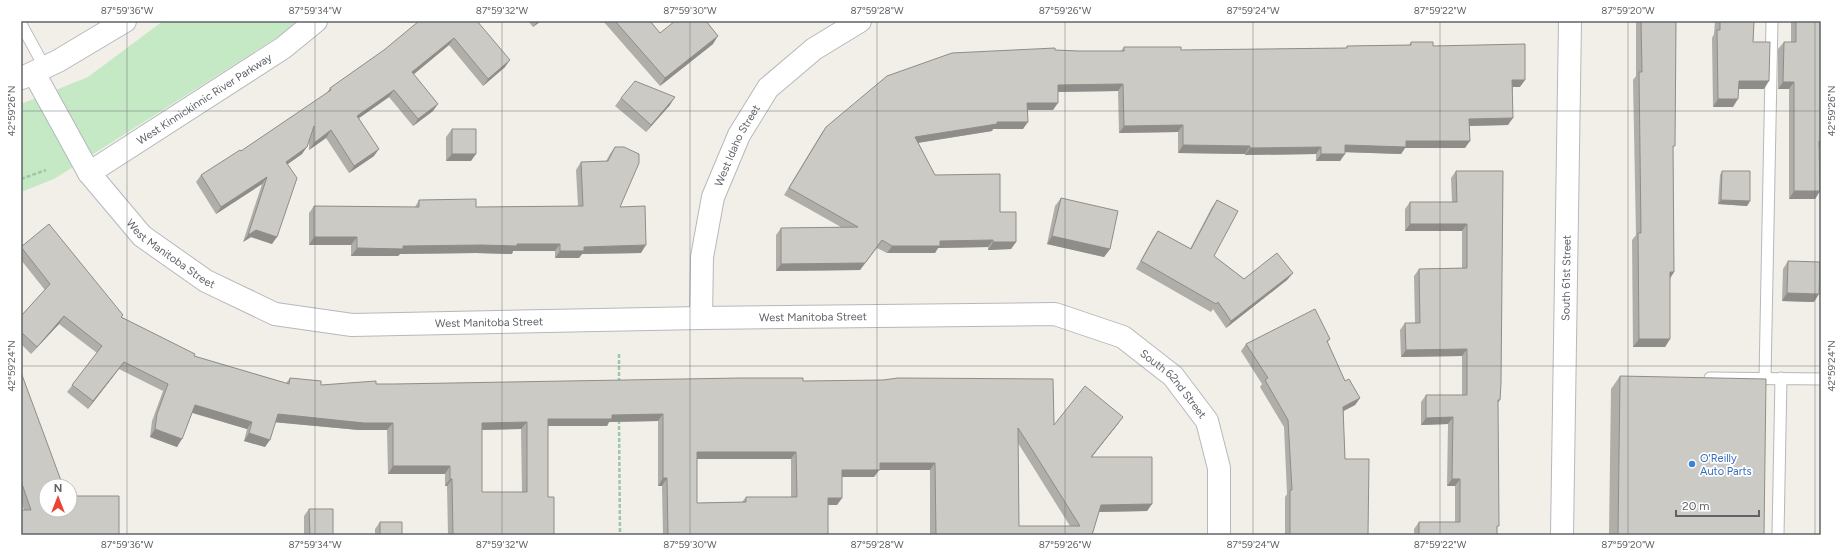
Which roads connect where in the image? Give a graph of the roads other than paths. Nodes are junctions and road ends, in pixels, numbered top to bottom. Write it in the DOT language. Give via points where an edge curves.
graph roads {
  1 [pos="124,21"];
  2 [pos="316,21"];
  3 [pos="860,21"];
  4 [pos="1570,21"];
  5 [pos="1772,21"];
  6 [pos="21,24"];
  7 [pos="33,73"];
  8 [pos="89,173"];
  9 [pos="1055,314"];
  10 [pos="701,318"];
  11 [pos="1696,378"];
  12 [pos="1765,378"];
  13 [pos="1781,378"];
  14 [pos="1821,379"];
  15 [pos="1219,535"];
  16 [pos="1562,535"];
  17 [pos="1778,535"];
  1 -- 7 [label="street"];
  2 -- 8 [label="street, West Kinnickinnic River Parkway" via="283,48"];
  3 -- 10 [label="street, West Idaho Street" via="814,49 768,88 739,135 713,197 702,257"];
  4 -- 16 [label="street, South 61st Street"];
  5 -- 12 [label="lane"];
  6 -- 7 [label="lane"];
  7 -- 8 [label="street, West Manitoba Street"];
  8 -- 10 [label="street, West Manitoba Street" via="142,236 206,281 275,314 352,325"];
  9 -- 10 [label="street, West Manitoba Street"];
  9 -- 15 [label="street, South 62nd Street" via="1123,337 1173,376 1203,415 1207,421 1219,468"];
  11 -- 12 [label="lane"];
  12 -- 13 [label="lane"];
  13 -- 14 [label="lane"];
  13 -- 17 [label="lane"];
}
